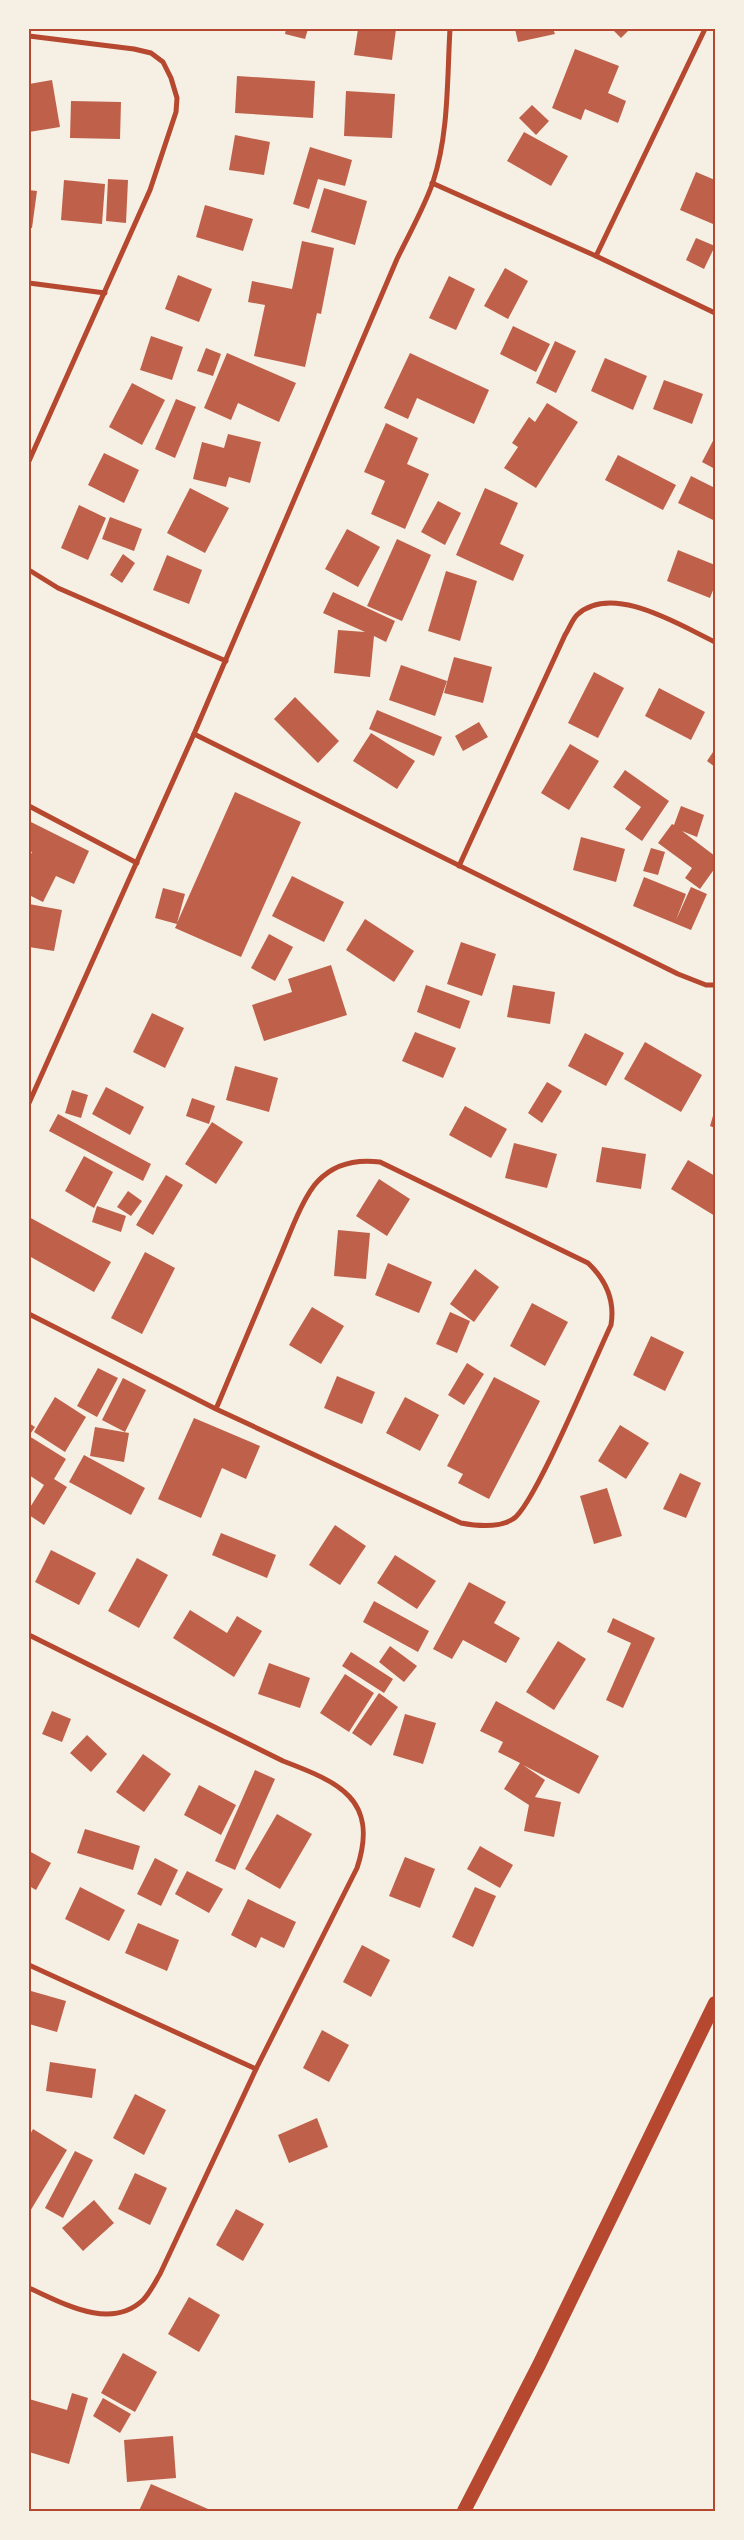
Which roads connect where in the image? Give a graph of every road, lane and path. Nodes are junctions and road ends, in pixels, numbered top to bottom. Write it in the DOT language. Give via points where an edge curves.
graph roads {
  1 [pos="450,29"];
  2 [pos="705,29"];
  3 [pos="29,36"];
  4 [pos="432,183"];
  5 [pos="596,256"];
  6 [pos="29,283"];
  7 [pos="105,293"];
  8 [pos="715,313"];
  9 [pos="29,461"];
  10 [pos="29,570"];
  11 [pos="715,642"];
  12 [pos="226,661"];
  13 [pos="194,734"];
  14 [pos="29,806"];
  15 [pos="137,863"];
  16 [pos="459,866"];
  17 [pos="715,986"];
  18 [pos="29,1103"];
  19 [pos="29,1314"];
  20 [pos="216,1409"];
  21 [pos="29,1635"];
  22 [pos="29,1964"];
  23 [pos="715,2003"];
  24 [pos="256,2069"];
  25 [pos="29,2288"];
  26 [pos="464,2511"];
  1 -- 4 [label="street" via="444,124"];
  2 -- 5 [label="street"];
  3 -- 7 [label="street" via="151,53 164,62 177,98 150,190"];
  4 -- 5 [label="street"];
  4 -- 12 [label="street"];
  5 -- 8 [label="street"];
  6 -- 7 [label="street"];
  7 -- 9 [label="street"];
  10 -- 12 [label="street" via="58,588"];
  11 -- 16 [label="street" via="625,603 591,607 577,615"];
  12 -- 13 [label="street"];
  13 -- 15 [label="street"];
  13 -- 16 [label="street"];
  14 -- 15 [label="street"];
  15 -- 18 [label="street"];
  16 -- 17 [label="street" via="678,974"];
  19 -- 20 [label="street"];
  20 -- 20 [label="street" via="461,1523 476,1526 513,1520 522,1512 538,1482 611,1325 610,1296 601,1275 588,1263 380,1162 347,1162 316,1182 302,1208"];
  21 -- 24 [label="street" via="284,1761 327,1778 351,1798 360,1815 364,1848 357,1868"];
  22 -- 24 [label="street"];
  23 -- 26 [label="highway" via="539,2365"];
  24 -- 25 [label="street" via="160,2274 144,2299 129,2310 106,2315 72,2306"];
}
